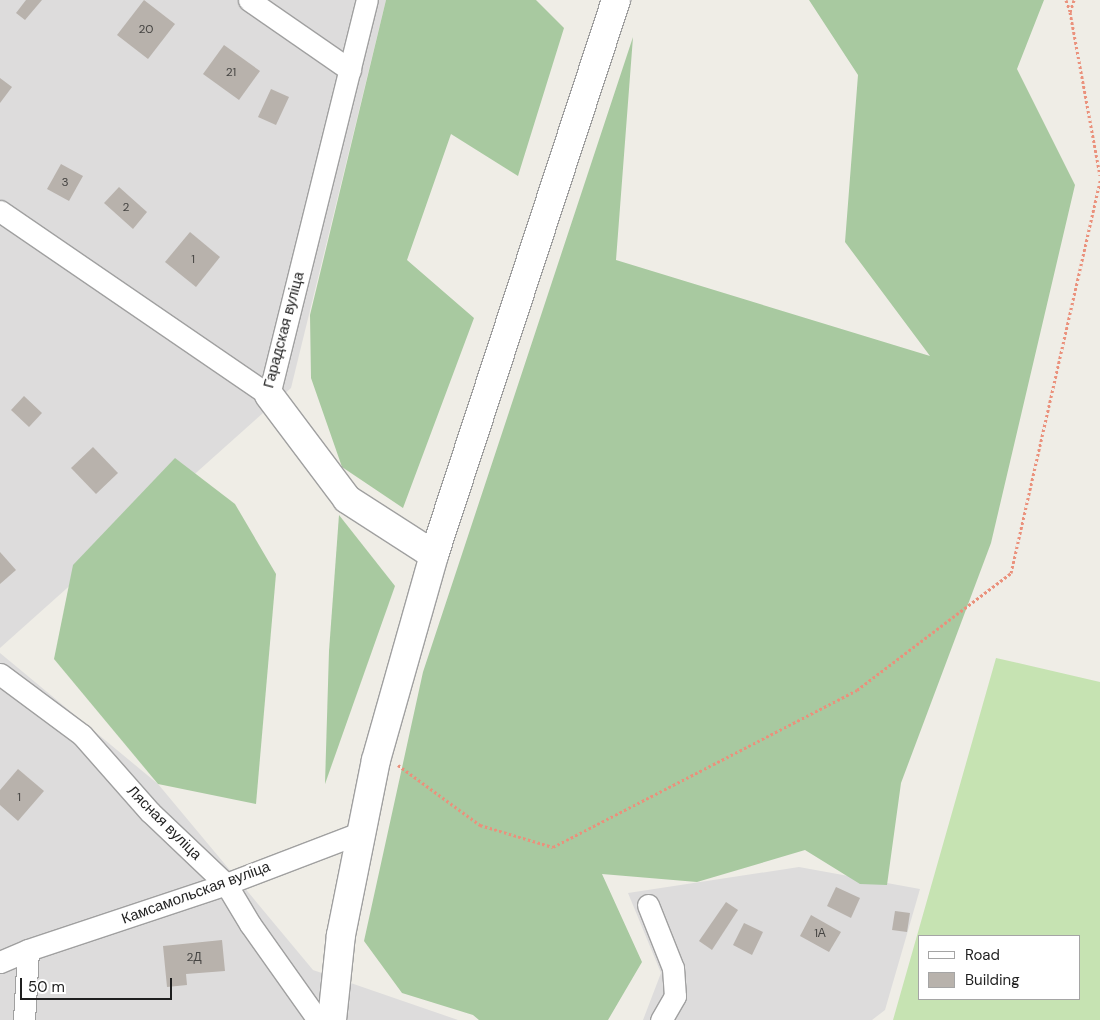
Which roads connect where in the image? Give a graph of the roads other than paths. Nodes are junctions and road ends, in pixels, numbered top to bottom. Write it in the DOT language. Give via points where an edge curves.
graph roads {
  1 [pos="249,0"];
  2 [pos="367,0"];
  3 [pos="616,0"];
  4 [pos="350,70"];
  5 [pos="0,211"];
  6 [pos="269,394"];
  7 [pos="434,555"];
  8 [pos="0,674"];
  9 [pos="362,832"];
  10 [pos="226,884"];
  11 [pos="648,905"];
  12 [pos="28,950"];
  13 [pos="0,962"];
  14 [pos="24,1020"];
  15 [pos="318,1020"];
  16 [pos="332,1020"];
  17 [pos="661,1020"];
  1 -- 4 [label="street"];
  2 -- 4 [label="street, Гарадская вуліца"];
  3 -- 7 [label="street"];
  4 -- 6 [label="street, Гарадская вуліца"];
  5 -- 6 [label="street, Гарадская вуліца"];
  6 -- 7 [label="street" via="347,499"];
  7 -- 9 [label="street" via="378,756"];
  8 -- 10 [label="street, Лясная вуліца" via="82,735 150,812"];
  9 -- 10 [label="street, Камсамольская вуліца"];
  9 -- 16 [label="street" via="341,934"];
  10 -- 12 [label="street, Камсамольская вуліца"];
  10 -- 15 [label="street, Лясная вуліца" via="250,924"];
  11 -- 17 [label="street" via="674,968 675,996"];
  12 -- 13 [label="street, Камсамольская вуліца"];
  12 -- 14 [label="street"];
}
